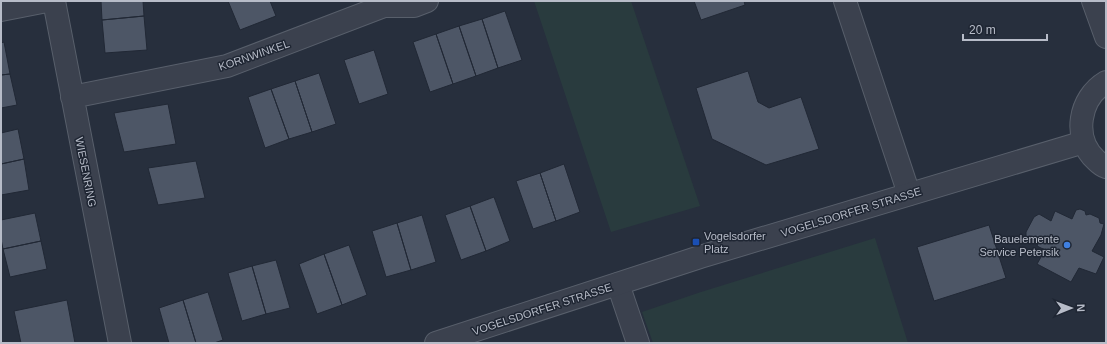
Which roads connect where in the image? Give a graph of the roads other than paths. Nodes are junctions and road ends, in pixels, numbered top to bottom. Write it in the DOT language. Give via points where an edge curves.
graph roads {
  1 [pos="47,1"];
  2 [pos="54,1"];
  3 [pos="427,1"];
  4 [pos="845,1"];
  5 [pos="1093,1"];
  6 [pos="383,4"];
  7 [pos="1,10"];
  8 [pos="1106,37"];
  9 [pos="1106,82"];
  10 [pos="72,97"];
  11 [pos="1084,142"];
  12 [pos="1106,167"];
  13 [pos="909,194"];
  14 [pos="618,284"];
  15 [pos="120,343"];
  16 [pos="436,343"];
  17 [pos="638,343"];
  1 -- 7 [label="street"];
  2 -- 10 [label="street, WIESENRING"];
  3 -- 6 [label="street, KORNWINKEL" via="414,6"];
  4 -- 13 [label="street"];
  5 -- 8 [label="street"];
  6 -- 10 [label="street, KORNWINKEL" via="227,66"];
  9 -- 11 [label="street" via="1092,94 1083,108 1081,125"];
  10 -- 15 [label="street, WIESENRING"];
  11 -- 12 [label="street" via="1092,156"];
  11 -- 13 [label="street, VOGELSDORFER STRASSE"];
  13 -- 14 [label="street, VOGELSDORFER STRASSE"];
  14 -- 16 [label="street, VOGELSDORFER STRASSE"];
  14 -- 17 [label="street"];
}
